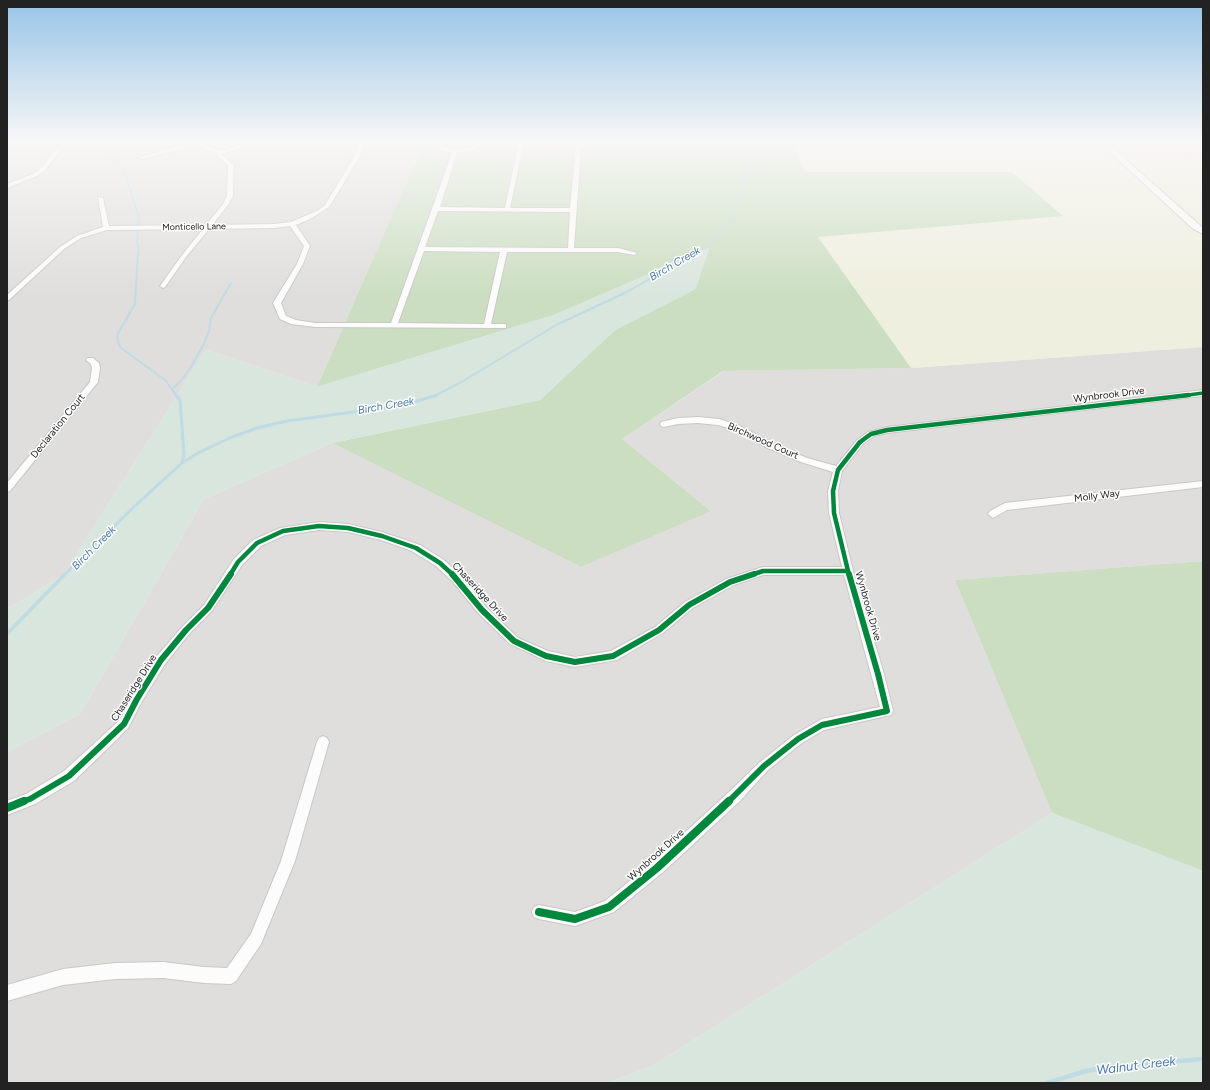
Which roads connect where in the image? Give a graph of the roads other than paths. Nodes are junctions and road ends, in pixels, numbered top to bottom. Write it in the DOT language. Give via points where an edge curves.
graph roads {
  1 [pos="230,193"];
  2 [pos="335,193"];
  3 [pos="441,193"];
  4 [pos="511,193"];
  5 [pos="575,193"];
  6 [pos="1158,193"];
  7 [pos="100,198"];
  8 [pos="436,209"];
  9 [pos="507,210"];
  10 [pos="573,210"];
  11 [pos="292,224"];
  12 [pos="209,227"];
  13 [pos="106,228"];
  14 [pos="1203,232"];
  15 [pos="421,249"];
  16 [pos="504,250"];
  17 [pos="571,250"];
  18 [pos="634,252"];
  19 [pos="163,286"];
  20 [pos="7,298"];
  21 [pos="394,325"];
  22 [pos="487,326"];
  23 [pos="503,326"];
  24 [pos="90,360"];
  25 [pos="1203,393"];
  26 [pos="664,424"];
  27 [pos="838,470"];
  28 [pos="1203,484"];
  29 [pos="9,485"];
  30 [pos="993,514"];
  31 [pos="848,571"];
  32 [pos="323,742"];
  33 [pos="7,808"];
  34 [pos="539,912"];
  35 [pos="7,993"];
  1 -- 12 [label="street" via="226,204"];
  2 -- 11 [label="street, Monticello Lane" via="321,211"];
  3 -- 8 [label="street"];
  4 -- 9 [label="street"];
  5 -- 10 [label="street"];
  6 -- 14 [label="street"];
  7 -- 13 [label="street"];
  8 -- 9 [label="street"];
  8 -- 15 [label="street"];
  9 -- 10 [label="street"];
  10 -- 17 [label="street"];
  11 -- 12 [label="street, Monticello Lane"];
  11 -- 21 [label="street" via="308,246 277,303 284,317 294,322 315,325"];
  12 -- 13 [label="street, Monticello Lane"];
  12 -- 19 [label="street"];
  13 -- 20 [label="street, Monticello Lane" via="79,237 62,248"];
  15 -- 16 [label="street"];
  15 -- 21 [label="street"];
  16 -- 17 [label="street"];
  16 -- 22 [label="street"];
  17 -- 18 [label="street"];
  21 -- 22 [label="street"];
  22 -- 23 [label="street"];
  24 -- 29 [label="street, Declaration Court" via="95,363 96,368 94,382"];
  25 -- 27 [label="street, Wynbrook Drive" via="887,430 871,434 860,442"];
  26 -- 27 [label="street, Birchwood Court" via="678,421 719,422 804,460"];
  27 -- 31 [label="street, Wynbrook Drive" via="833,491 834,513"];
  28 -- 30 [label="street, Molly Way" via="1005,507"];
  31 -- 33 [label="street, Chaseridge Drive" via="763,571 730,582 689,605 659,630 613,656 575,662 546,656 514,641 482,610 440,562 416,548 348,528 319,526 283,531 257,543 238,562 208,608 161,660 124,724 69,776 30,799"];
  31 -- 34 [label="street, Wynbrook Drive" via="887,711 822,725 798,739 764,766 657,868 610,907 575,919"];
  32 -- 35 [label="street" via="288,861 256,939 231,976 163,970 115,971 62,977"];
}
